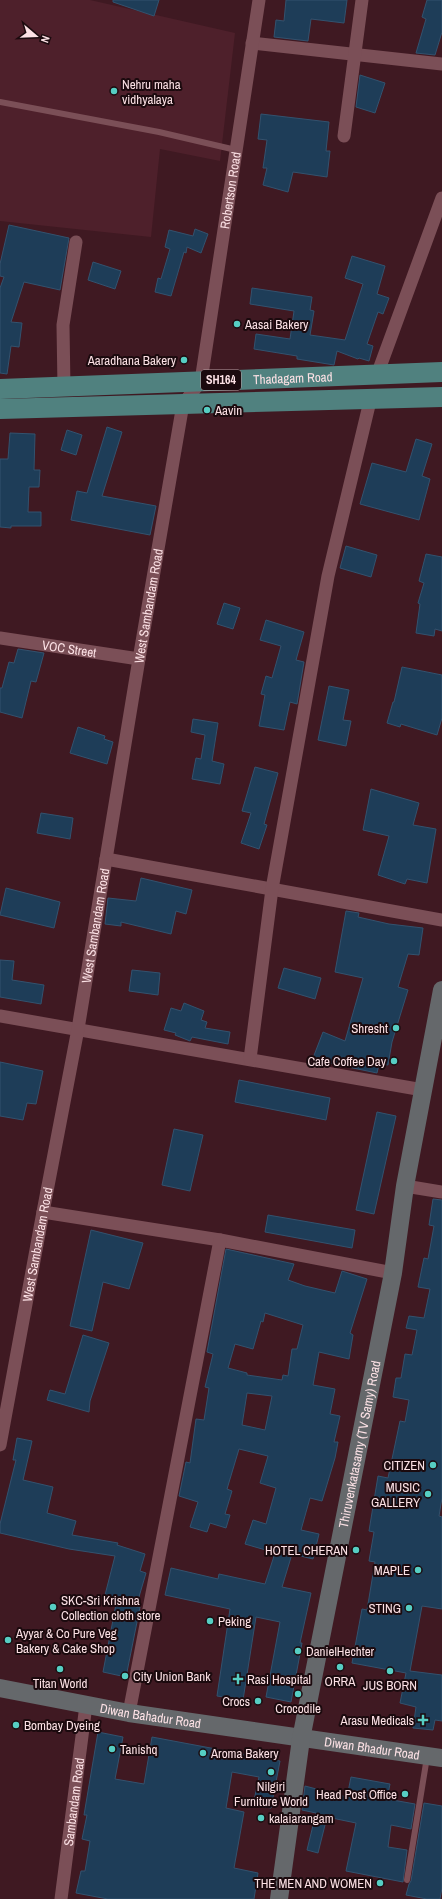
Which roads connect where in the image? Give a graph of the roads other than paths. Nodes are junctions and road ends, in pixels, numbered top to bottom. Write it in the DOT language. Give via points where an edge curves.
graph roads {
  1 [pos="258,0"];
  2 [pos="362,0"];
  3 [pos="252,43"];
  4 [pos="354,54"];
  5 [pos="442,64"];
  6 [pos="0,102"];
  7 [pos="344,136"];
  8 [pos="236,150"];
  9 [pos="442,198"];
  10 [pos="76,242"];
  11 [pos="442,372"];
  12 [pos="377,374"];
  13 [pos="201,381"];
  14 [pos="64,388"];
  15 [pos="0,389"];
  16 [pos="371,397"];
  17 [pos="442,397"];
  18 [pos="183,404"];
  19 [pos="0,409"];
  20 [pos="0,638"];
  21 [pos="139,659"];
  22 [pos="106,858"];
  23 [pos="272,889"];
  24 [pos="442,920"];
  25 [pos="442,990"];
  26 [pos="0,1016"];
  27 [pos="78,1029"];
  28 [pos="250,1059"];
  29 [pos="423,1090"];
  30 [pos="405,1186"];
  31 [pos="442,1192"];
  32 [pos="43,1212"];
  33 [pos="220,1240"];
  34 [pos="393,1273"];
  35 [pos="0,1445"];
  36 [pos="0,1688"];
  37 [pos="86,1705"];
  38 [pos="129,1713"];
  39 [pos="301,1739"];
  40 [pos="435,1757"];
  41 [pos="407,1880"];
  42 [pos="61,1899"];
  43 [pos="279,1899"];
  1 -- 3 [label="street, Robertson Road"];
  2 -- 4 [label="street"];
  3 -- 4 [label="street"];
  3 -- 8 [label="street, Robertson Road"];
  4 -- 5 [label="street"];
  4 -- 7 [label="street"];
  6 -- 8 [label="lane" via="159,132"];
  8 -- 13 [label="street, Robertson Road"];
  9 -- 12 [label="street"];
  10 -- 14 [label="street" via="63,325"];
  11 -- 12 [label="main road, Thadagam Road / SH164"];
  12 -- 13 [label="main road, Thadagam Road / SH164"];
  13 -- 14 [label="main road, Thadagam Road / SH164"];
  13 -- 18 [label="street"];
  14 -- 15 [label="main road, Thadagam Road / SH164"];
  16 -- 17 [label="main road, Thadagam Road / SH164"];
  16 -- 18 [label="main road, Thadagam Road / SH164"];
  16 -- 23 [label="street" via="328,576"];
  18 -- 19 [label="main road, Thadagam Road / SH164"];
  18 -- 21 [label="street, West Sambandam Road"];
  20 -- 21 [label="street, VOC Street"];
  21 -- 22 [label="street, West Sambandam Road"];
  22 -- 23 [label="street"];
  22 -- 27 [label="street, West Sambandam Road"];
  23 -- 24 [label="street"];
  23 -- 28 [label="street"];
  25 -- 29 [label="main road, Thiruvenkatasamy (TV Samy) Road"];
  26 -- 27 [label="street"];
  27 -- 28 [label="street"];
  27 -- 32 [label="street, West Sambandam Road"];
  28 -- 29 [label="street"];
  29 -- 30 [label="main road, Thiruvenkatasamy (TV Samy) Road"];
  30 -- 31 [label="street"];
  30 -- 34 [label="main road, Thiruvenkatasamy (TV Samy) Road"];
  32 -- 33 [label="street"];
  32 -- 35 [label="street, West Sambandam Road"];
  33 -- 34 [label="street"];
  33 -- 38 [label="street"];
  34 -- 39 [label="main road, Thiruvenkatasamy (TV Samy) Road"];
  36 -- 37 [label="main road, Diwan Bahadur Road"];
  37 -- 38 [label="main road, Diwan Bahadur Road"];
  37 -- 42 [label="street, Sambandam Road"];
  38 -- 39 [label="main road, Diwan Bahadur Road"];
  39 -- 40 [label="main road, Diwan Bhadur Road"];
  39 -- 43 [label="main road, Thiruvenkatasamy (TV Samy) Road"];
  40 -- 41 [label="lane"];
}
